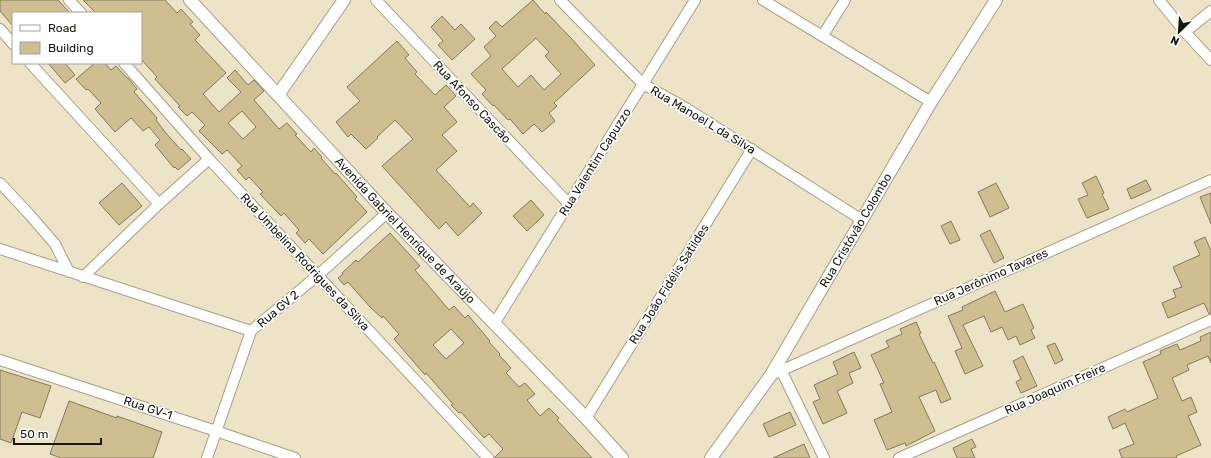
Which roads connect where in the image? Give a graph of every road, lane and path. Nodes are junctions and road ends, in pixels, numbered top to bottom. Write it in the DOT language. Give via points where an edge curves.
graph roads {
  1 [pos="69,0"];
  2 [pos="190,0"];
  3 [pos="344,0"];
  4 [pos="376,0"];
  5 [pos="560,0"];
  6 [pos="695,0"];
  7 [pos="763,0"];
  8 [pos="845,0"];
  9 [pos="996,0"];
  10 [pos="1159,0"];
  11 [pos="1211,11"];
  12 [pos="80,12"];
  13 [pos="0,29"];
  14 [pos="1185,32"];
  15 [pos="823,35"];
  16 [pos="12,43"];
  17 [pos="1211,60"];
  18 [pos="31,64"];
  19 [pos="125,64"];
  20 [pos="643,84"];
  21 [pos="278,95"];
  22 [pos="931,102"];
  23 [pos="752,149"];
  24 [pos="209,159"];
  25 [pos="1211,180"];
  26 [pos="0,183"];
  27 [pos="159,204"];
  28 [pos="569,204"];
  29 [pos="387,213"];
  30 [pos="862,220"];
  31 [pos="0,249"];
  32 [pos="70,272"];
  33 [pos="317,276"];
  34 [pos="83,277"];
  35 [pos="1211,320"];
  36 [pos="494,324"];
  37 [pos="251,331"];
  38 [pos="0,360"];
  39 [pos="776,372"];
  40 [pos="586,418"];
  41 [pos="216,431"];
  42 [pos="207,458"];
  43 [pos="296,458"];
  44 [pos="488,458"];
  45 [pos="622,458"];
  46 [pos="711,458"];
  47 [pos="824,458"];
  48 [pos="899,458"];
  1 -- 12 [label="street"];
  2 -- 21 [label="street, Avenida Gabriel Henrique de Araújo"];
  3 -- 21 [label="street"];
  4 -- 28 [label="street, Rua Afonso Cascão"];
  5 -- 20 [label="street, Rua Manoel L da Silva"];
  6 -- 20 [label="street, Rua Valentim Capuzzo"];
  7 -- 15 [label="street"];
  8 -- 15 [label="street"];
  9 -- 22 [label="street, Rua Cristóvão Colombo"];
  10 -- 14 [label="street"];
  11 -- 14 [label="street"];
  13 -- 16 [label="street"];
  14 -- 17 [label="street"];
  15 -- 22 [label="street"];
  18 -- 27 [label="street"];
  19 -- 24 [label="street, Rua Umbelina Rodrigues da Silva"];
  20 -- 23 [label="street, Rua Manoel L da Silva"];
  20 -- 28 [label="street, Rua Valentim Capuzzo"];
  21 -- 29 [label="street, Avenida Gabriel Henrique de Araújo"];
  22 -- 30 [label="street, Rua Cristóvão Colombo"];
  23 -- 30 [label="street, Rua Manoel L da Silva"];
  23 -- 40 [label="street, Rua João Fidélis Satildes"];
  24 -- 27 [label="street"];
  24 -- 33 [label="street, Rua Umbelina Rodrigues da Silva"];
  25 -- 39 [label="street, Rua Jerônimo Tavares"];
  26 -- 32 [label="street" via="55,244"];
  27 -- 34 [label="street"];
  28 -- 36 [label="street, Rua Valentim Capuzzo"];
  29 -- 33 [label="street, Rua GV 2"];
  29 -- 36 [label="street, Avenida Gabriel Henrique de Araújo"];
  30 -- 39 [label="street, Rua Cristóvão Colombo"];
  31 -- 32 [label="street"];
  32 -- 34 [label="street"];
  33 -- 37 [label="street, Rua GV 2"];
  33 -- 44 [label="street, Rua Umbelina Rodrigues da Silva"];
  34 -- 37 [label="street"];
  35 -- 48 [label="street, Rua Joaquim Freire"];
  36 -- 40 [label="street, Avenida Gabriel Henrique de Araújo"];
  37 -- 41 [label="street, Rua GV 2"];
  38 -- 41 [label="street, Rua GV-1"];
  39 -- 46 [label="street, Rua Cristóvão Colombo"];
  39 -- 47 [label="street"];
  40 -- 45 [label="street, Avenida Gabriel Henrique de Araújo"];
  41 -- 42 [label="street, Rua GV 2"];
  41 -- 43 [label="street, Rua GV-1"];
}
